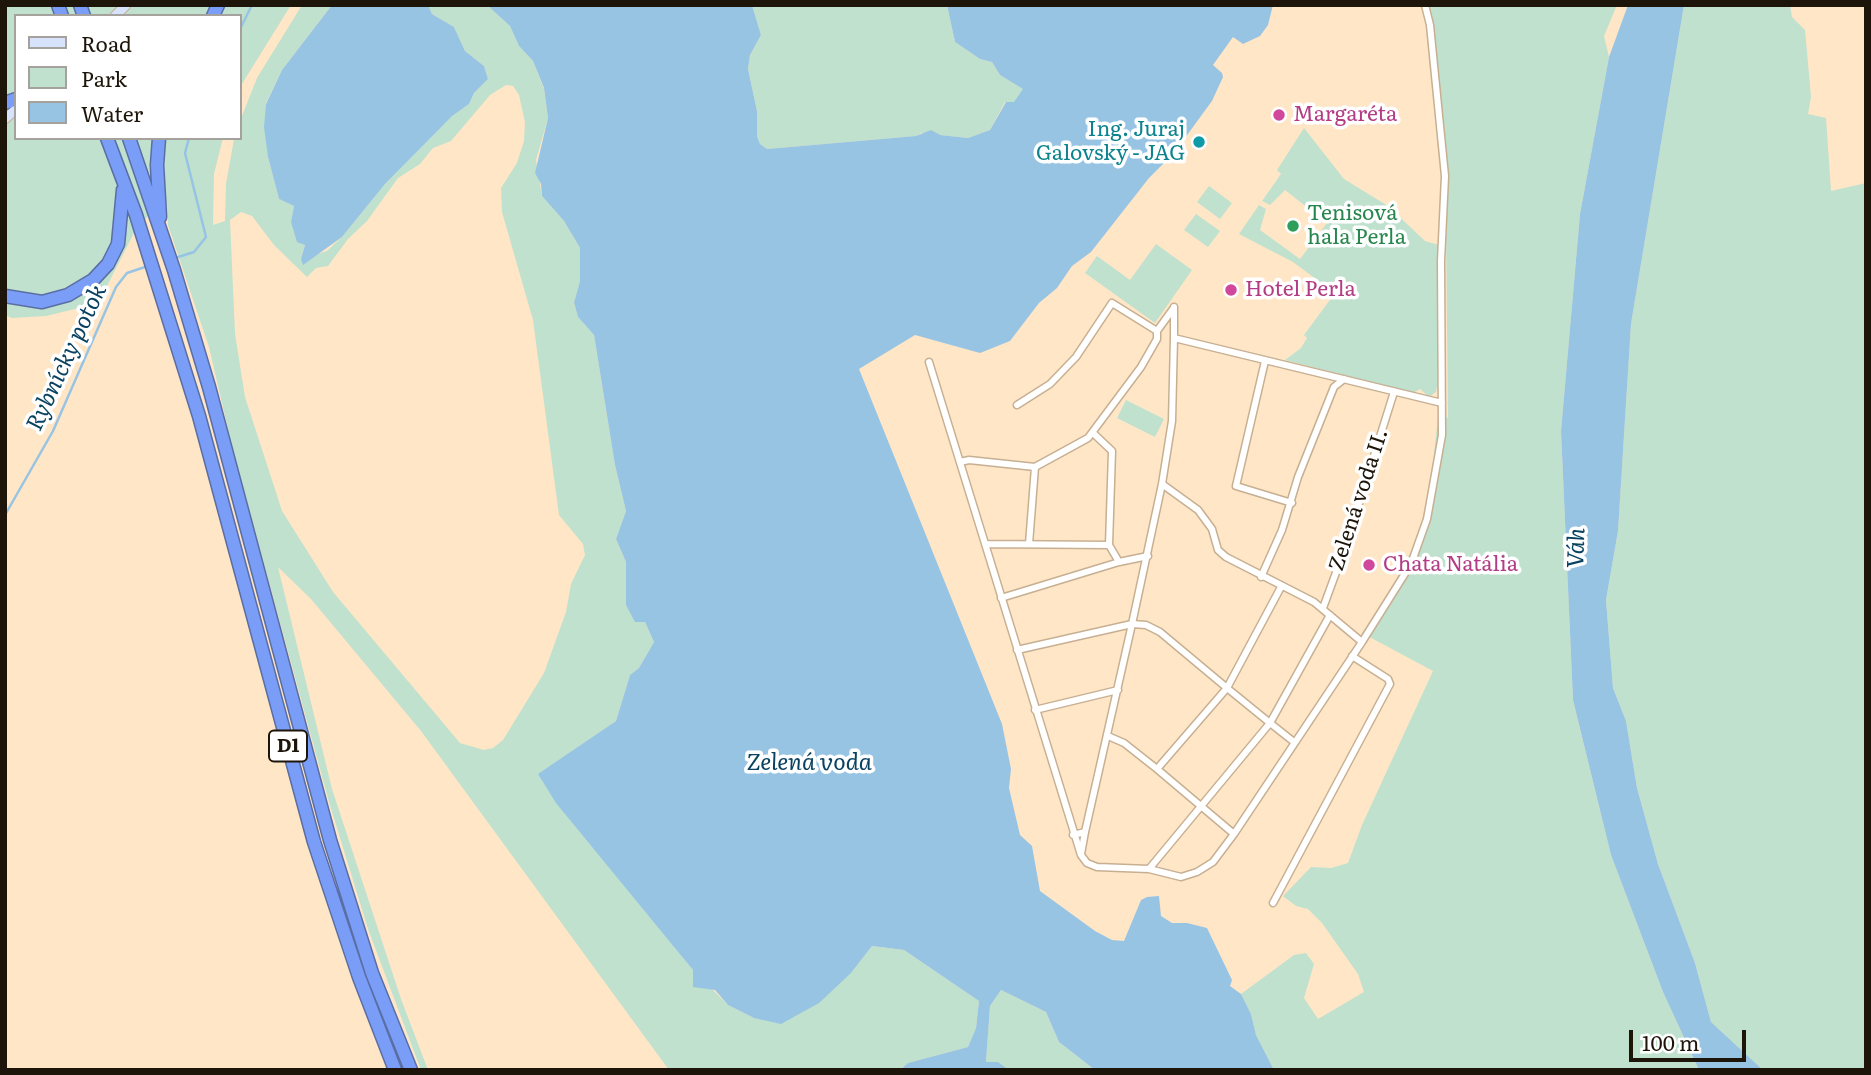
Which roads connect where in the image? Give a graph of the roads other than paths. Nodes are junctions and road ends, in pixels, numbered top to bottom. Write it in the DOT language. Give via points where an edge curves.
graph roads {
  1 [pos="1425,5"];
  2 [pos="108,140"];
  3 [pos="130,140"];
  4 [pos="159,140"];
  5 [pos="123,183"];
  6 [pos="159,224"];
  7 [pos="5,296"];
  8 [pos="1157,335"];
  9 [pos="1174,340"];
  10 [pos="1265,361"];
  11 [pos="929,362"];
  12 [pos="1329,376"];
  13 [pos="1344,379"];
  14 [pos="1334,387"];
  15 [pos="1394,392"];
  16 [pos="1442,403"];
  17 [pos="1017,405"];
  18 [pos="1093,433"];
  19 [pos="960,462"];
  20 [pos="1035,467"];
  21 [pos="1162,484"];
  22 [pos="1292,503"];
  23 [pos="985,544"];
  24 [pos="1029,544"];
  25 [pos="1109,545"];
  26 [pos="1148,556"];
  27 [pos="1119,562"];
  28 [pos="1261,577"];
  29 [pos="1281,587"];
  30 [pos="1001,598"];
  31 [pos="1323,608"];
  32 [pos="1330,615"];
  33 [pos="1132,624"];
  34 [pos="1362,642"];
  35 [pos="1017,650"];
  36 [pos="1352,656"];
  37 [pos="1227,688"];
  38 [pos="1118,690"];
  39 [pos="1035,710"];
  40 [pos="1270,723"];
  41 [pos="1108,736"];
  42 [pos="1293,741"];
  43 [pos="1157,769"];
  44 [pos="1200,807"];
  45 [pos="1085,832"];
  46 [pos="1234,834"];
  47 [pos="1073,835"];
  48 [pos="1080,855"];
  49 [pos="1149,869"];
  50 [pos="1273,903"];
  51 [pos="395,1070"];
  52 [pos="411,1070"];
  1 -- 16 [label="street" via="1445,176"];
  2 -- 5 [label="highway, D1"];
  3 -- 6 [label="highway, D1"];
  4 -- 6 [label="highway"];
  5 -- 7 [label="highway" via="118,244 97,276 79,290 42,302"];
  5 -- 51 [label="highway, D1" via="224,502 314,842 346,943"];
  6 -- 52 [label="highway, D1" via="209,387 330,841 372,973"];
  8 -- 9 [label="street"];
  8 -- 9 [label="street" via="1174,307"];
  8 -- 17 [label="street" via="1112,303 1076,357 1050,384"];
  8 -- 18 [label="street"];
  9 -- 10 [label="street"];
  9 -- 21 [label="street" via="1171,421"];
  10 -- 12 [label="street"];
  10 -- 22 [label="street" via="1236,486"];
  11 -- 19 [label="street"];
  12 -- 13 [label="street"];
  12 -- 14 [label="street"];
  13 -- 14 [label="street"];
  13 -- 15 [label="street"];
  14 -- 22 [label="street"];
  15 -- 16 [label="street"];
  15 -- 31 [label="street, Zelená voda II."];
  16 -- 34 [label="street" via="1442,435 1420,540 1404,576"];
  18 -- 20 [label="street"];
  18 -- 25 [label="street" via="1112,451"];
  19 -- 20 [label="street"];
  19 -- 23 [label="street"];
  20 -- 24 [label="street"];
  21 -- 26 [label="street"];
  21 -- 28 [label="street" via="1198,510 1222,554"];
  22 -- 28 [label="street"];
  23 -- 24 [label="street"];
  23 -- 30 [label="street"];
  24 -- 25 [label="street"];
  25 -- 27 [label="street"];
  26 -- 27 [label="street"];
  26 -- 33 [label="street"];
  27 -- 30 [label="street"];
  28 -- 29 [label="street"];
  29 -- 31 [label="street"];
  29 -- 37 [label="street"];
  30 -- 35 [label="street"];
  31 -- 32 [label="street"];
  32 -- 34 [label="street"];
  32 -- 40 [label="street"];
  33 -- 35 [label="street"];
  33 -- 37 [label="street" via="1160,632"];
  33 -- 38 [label="street"];
  34 -- 36 [label="street"];
  35 -- 39 [label="street"];
  36 -- 42 [label="street"];
  36 -- 50 [label="street" via="1390,684"];
  37 -- 40 [label="street"];
  37 -- 43 [label="street"];
  38 -- 39 [label="street"];
  38 -- 41 [label="street"];
  39 -- 47 [label="street"];
  40 -- 42 [label="street"];
  40 -- 44 [label="street"];
  41 -- 43 [label="street"];
  41 -- 45 [label="street"];
  42 -- 46 [label="street"];
  43 -- 44 [label="street"];
  44 -- 46 [label="street"];
  44 -- 49 [label="street"];
  45 -- 47 [label="street"];
  45 -- 48 [label="street"];
  46 -- 49 [label="street" via="1213,862 1188,876"];
  47 -- 48 [label="street"];
  48 -- 49 [label="street" via="1097,867"];
}
